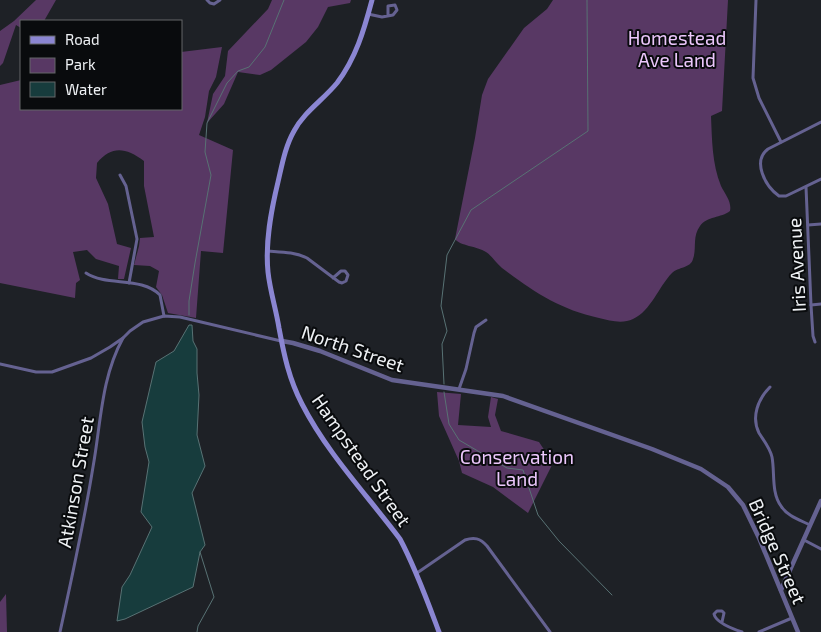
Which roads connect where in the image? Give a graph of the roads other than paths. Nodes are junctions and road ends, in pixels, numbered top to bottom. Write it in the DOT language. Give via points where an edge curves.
graph roads {
  1 [pos="208,0"];
  2 [pos="220,0"];
  3 [pos="372,0"];
  4 [pos="756,0"];
  5 [pos="368,14"];
  6 [pos="388,15"];
  7 [pos="821,122"];
  8 [pos="780,142"];
  9 [pos="120,175"];
  10 [pos="821,180"];
  11 [pos="806,187"];
  12 [pos="821,224"];
  13 [pos="808,225"];
  14 [pos="268,251"];
  15 [pos="86,273"];
  16 [pos="334,278"];
  17 [pos="129,284"];
  18 [pos="821,304"];
  19 [pos="811,305"];
  20 [pos="164,316"];
  21 [pos="486,320"];
  22 [pos="123,338"];
  23 [pos="282,341"];
  24 [pos="815,342"];
  25 [pos="0,364"];
  26 [pos="770,387"];
  27 [pos="459,390"];
  28 [pos="701,469"];
  29 [pos="821,500"];
  30 [pos="810,525"];
  31 [pos="803,540"];
  32 [pos="821,549"];
  33 [pos="416,573"];
  34 [pos="781,590"];
  35 [pos="792,618"];
  36 [pos="722,622"];
  37 [pos="60,632"];
  38 [pos="439,632"];
  39 [pos="550,632"];
  40 [pos="742,632"];
  41 [pos="759,632"];
  42 [pos="798,632"];
  1 -- 2 [label="street" via="214,4"];
  3 -- 5 [label="main road, Hampstead Street"];
  4 -- 8 [label="street" via="753,78"];
  5 -- 6 [label="street"];
  5 -- 14 [label="main road, Hampstead Street" via="349,65 291,137 274,199"];
  7 -- 8 [label="street"];
  8 -- 11 [label="street" via="761,156 759,164 764,177 782,197"];
  9 -- 17 [label="street" via="126,186 136,240"];
  10 -- 11 [label="street"];
  11 -- 13 [label="street, Iris Avenue"];
  12 -- 13 [label="street"];
  13 -- 19 [label="street, Iris Avenue"];
  14 -- 16 [label="street" via="304,256"];
  14 -- 23 [label="main road, Hampstead Street" via="268,272"];
  15 -- 17 [label="street" via="95,279"];
  16 -- 16 [label="street" via="342,270 348,276 344,282"];
  17 -- 20 [label="street" via="148,286 155,291 162,302"];
  18 -- 19 [label="street"];
  19 -- 24 [label="street, Iris Avenue"];
  20 -- 22 [label="street, North Street" via="140,324"];
  20 -- 23 [label="street, North Street"];
  21 -- 27 [label="street" via="476,327"];
  22 -- 25 [label="street, North Street" via="91,358 52,372"];
  22 -- 37 [label="street, Atkinson Street" via="104,386 94,466"];
  23 -- 27 [label="street, North Street" via="307,346 392,380"];
  23 -- 33 [label="main road, Hampstead Street" via="287,368 302,405 326,443 400,539"];
  26 -- 30 [label="street" via="758,404 756,427 772,458 776,496 785,511"];
  27 -- 28 [label="street, North Street" via="514,399"];
  28 -- 34 [label="street, Bridge Street" via="728,487 743,505"];
  29 -- 30 [label="street"];
  30 -- 31 [label="street"];
  31 -- 32 [label="street"];
  31 -- 34 [label="street"];
  33 -- 38 [label="main road, Hampstead Street"];
  33 -- 39 [label="street" via="465,540 480,540"];
  34 -- 35 [label="street, Bridge Street"];
  35 -- 41 [label="street"];
  35 -- 42 [label="street, Bridge Street"];
  36 -- 40 [label="street"];
}
